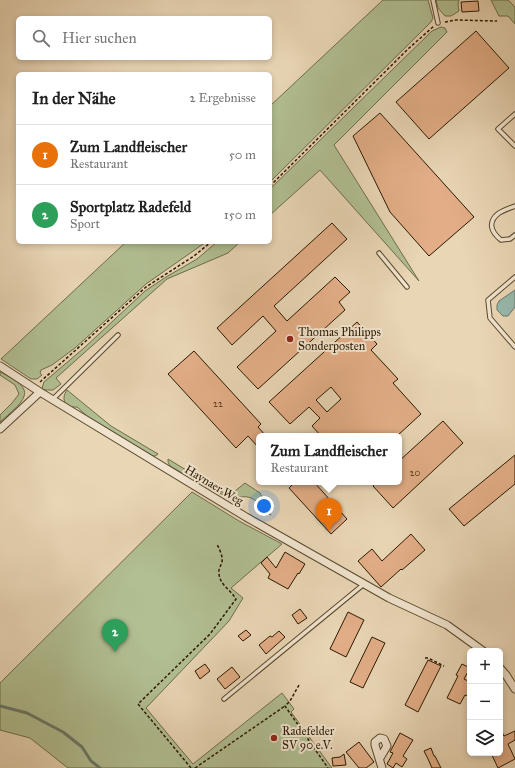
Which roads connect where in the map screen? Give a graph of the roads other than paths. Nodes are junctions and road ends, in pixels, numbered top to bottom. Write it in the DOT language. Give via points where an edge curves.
graph roads {
  1 [pos="433,0"];
  2 [pos="438,23"];
  3 [pos="515,114"];
  4 [pos="515,146"];
  5 [pos="515,206"];
  6 [pos="515,235"];
  7 [pos="378,254"];
  8 [pos="515,277"];
  9 [pos="407,287"];
  10 [pos="118,335"];
  11 [pos="515,346"];
  12 [pos="0,366"];
  13 [pos="40,392"];
  14 [pos="52,400"];
  15 [pos="0,429"];
  16 [pos="364,584"];
  17 [pos="479,648"];
  18 [pos="503,672"];
  19 [pos="515,689"];
  20 [pos="224,698"];
  21 [pos="380,758"];
  22 [pos="382,768"];
  1 -- 2 [label="lane"];
  3 -- 4 [label="lane" via="498,129"];
  5 -- 6 [label="lane" via="500,213 491,227 492,232 501,240 510,239"];
  7 -- 9 [label="lane"];
  8 -- 11 [label="lane" via="488,300 490,318"];
  10 -- 14 [label="lane"];
  12 -- 13 [label="street, Haynaer Weg"];
  13 -- 14 [label="street, Haynaer Weg"];
  13 -- 15 [label="street"];
  14 -- 16 [label="street, Haynaer Weg" via="246,517"];
  16 -- 17 [label="street, Haynaer Weg" via="448,625"];
  16 -- 20 [label="lane"];
  18 -- 19 [label="street"];
  21 -- 22 [label="street"];
}
